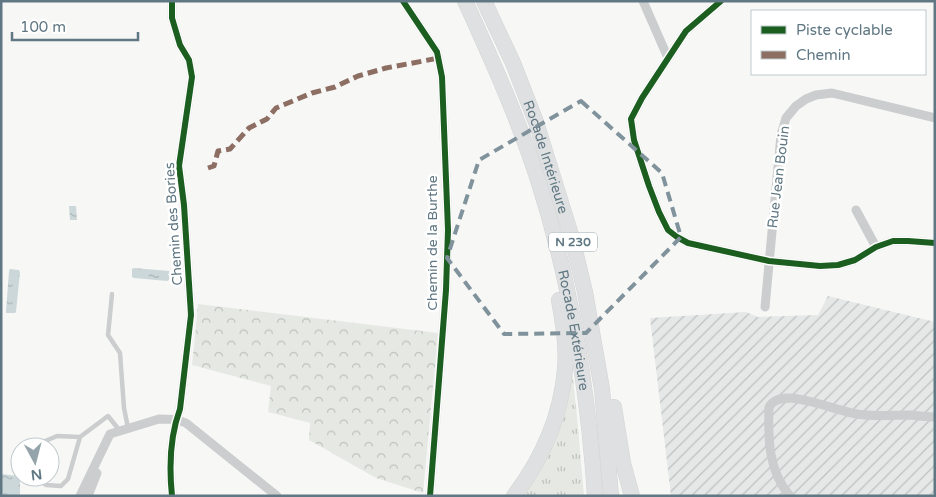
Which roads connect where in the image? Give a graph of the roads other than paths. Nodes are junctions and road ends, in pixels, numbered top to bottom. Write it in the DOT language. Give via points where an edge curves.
graph roads {
  1 [pos="172,1"];
  2 [pos="403,1"];
  3 [pos="465,1"];
  4 [pos="484,1"];
  5 [pos="643,1"];
  6 [pos="722,1"];
  7 [pos="668,58"];
  8 [pos="935,118"];
  9 [pos="538,180"];
  10 [pos="856,210"];
  11 [pos="935,244"];
  12 [pos="876,247"];
  13 [pos="769,261"];
  14 [pos="585,292"];
  15 [pos="112,294"];
  16 [pos="765,306"];
  17 [pos="935,417"];
  18 [pos="176,419"];
  19 [pos="124,430"];
  20 [pos="55,437"];
  21 [pos="80,437"];
  22 [pos="60,486"];
  23 [pos="80,496"];
  24 [pos="88,496"];
  25 [pos="172,496"];
  26 [pos="277,496"];
  27 [pos="430,496"];
  28 [pos="514,496"];
  29 [pos="595,496"];
  30 [pos="611,496"];
  31 [pos="632,496"];
  32 [pos="790,496"];
  1 -- 18 [label="street, Chemin des Bories" via="172,18 180,45 189,60 192,77 179,166 191,315 180,409"];
  2 -- 27 [label="street, Chemin de la Burthe" via="437,52 442,78 448,230 446,299"];
  3 -- 9 [label="highway, Rocade Extérieure / N 230" via="498,71"];
  4 -- 14 [label="highway, Rocade Intérieure / N 230" via="513,62 536,122"];
  5 -- 7 [label="street"];
  6 -- 7 [label="street" via="686,31"];
  7 -- 13 [label="street" via="631,119 634,140 662,218 668,230 688,243"];
  8 -- 13 [label="street, Rue Jean Bouin" via="832,93 811,97 796,106 786,118 780,135"];
  9 -- 28 [label="highway" via="562,319 565,368 551,431 530,474"];
  9 -- 29 [label="highway, Rocade Extérieure / N 230" via="558,250 578,342"];
  10 -- 12 [label="street"];
  11 -- 12 [label="street" via="893,241"];
  12 -- 13 [label="street" via="855,260 838,265"];
  13 -- 16 [label="street, Rue Jean Bouin"];
  14 -- 30 [label="highway, Rocade Intérieure / N 230" via="602,389"];
  14 -- 31 [label="highway" via="611,386 622,463"];
  15 -- 19 [label="lane" via="108,335 120,353"];
  17 -- 32 [label="street" via="856,414 802,399 787,398 772,403 769,407 770,453 778,479"];
  18 -- 19 [label="street" via="159,419"];
  18 -- 25 [label="street, Chemin des Bories" via="170,474"];
  18 -- 26 [label="street" via="186,423"];
  19 -- 21 [label="lane" via="108,416"];
  19 -- 23 [label="street" via="110,434"];
  19 -- 24 [label="street" via="112,444"];
  20 -- 21 [label="lane"];
  21 -- 22 [label="lane" via="68,479"];
}
